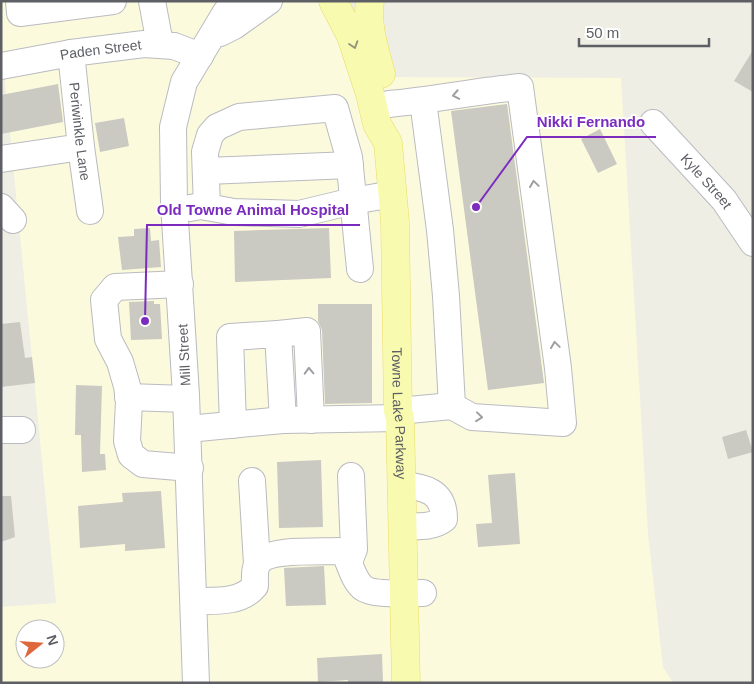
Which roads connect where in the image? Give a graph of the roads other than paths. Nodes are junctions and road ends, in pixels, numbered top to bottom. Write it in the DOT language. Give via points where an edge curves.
graph roads {
  1 [pos="19,1"];
  2 [pos="113,1"];
  3 [pos="152,1"];
  4 [pos="237,1"];
  5 [pos="269,1"];
  6 [pos="333,1"];
  7 [pos="370,1"];
  8 [pos="160,44"];
  9 [pos="206,46"];
  10 [pos="71,53"];
  11 [pos="1,66"];
  12 [pos="423,101"];
  13 [pos="388,104"];
  14 [pos="653,123"];
  15 [pos="388,143"];
  16 [pos="80,147"];
  17 [pos="1,159"];
  18 [pos="350,165"];
  19 [pos="206,171"];
  20 [pos="393,194"];
  21 [pos="353,201"];
  22 [pos="207,207"];
  23 [pos="174,210"];
  24 [pos="90,211"];
  25 [pos="753,243"];
  26 [pos="360,269"];
  27 [pos="180,284"];
  28 [pos="278,334"];
  29 [pos="128,397"];
  30 [pos="186,400"];
  31 [pos="452,406"];
  32 [pos="399,414"];
  33 [pos="283,420"];
  34 [pos="311,420"];
  35 [pos="233,425"];
  36 [pos="188,429"];
  37 [pos="190,468"];
  38 [pos="351,476"];
  39 [pos="252,481"];
  40 [pos="401,486"];
  41 [pos="402,526"];
  42 [pos="349,562"];
  43 [pos="258,564"];
  44 [pos="414,593"];
  45 [pos="194,601"];
  46 [pos="196,683"];
  47 [pos="406,683"];
  1 -- 2 [label="street" via="20,14"];
  3 -- 8 [label="street"];
  4 -- 9 [label="street, Mill Street" via="226,12"];
  5 -- 9 [label="street"];
  6 -- 15 [label="main road, Towne Lake Parkway, one-way" via="351,36 377,124"];
  7 -- 13 [label="main road, Towne Lake Parkway" via="371,36"];
  8 -- 9 [label="street, Paden Street"];
  8 -- 10 [label="street, Paden Street"];
  9 -- 23 [label="street, Mill Street" via="184,82 173,127"];
  10 -- 11 [label="street, Paden Street"];
  10 -- 16 [label="street, Periwinkle Lane"];
  12 -- 13 [label="street"];
  12 -- 31 [label="street" via="446,287"];
  31 -- 12 [label="street, one-way" via="472,417 563,423 520,86"];
  13 -- 15 [label="main road, Towne Lake Parkway" via="393,126"];
  14 -- 25 [label="street, Kyle Street" via="724,200"];
  15 -- 20 [label="main road, Towne Lake Parkway"];
  16 -- 17 [label="street"];
  16 -- 24 [label="street, Periwinkle Lane"];
  18 -- 19 [label="street"];
  18 -- 19 [label="street" via="335,108 239,117 217,127 205,152"];
  18 -- 21 [label="street"];
  19 -- 22 [label="street"];
  20 -- 21 [label="street"];
  20 -- 32 [label="main road, Towne Lake Parkway"];
  21 -- 22 [label="street" via="299,214 234,212"];
  21 -- 26 [label="street"];
  22 -- 23 [label="street"];
  23 -- 27 [label="street, Mill Street"];
  27 -- 29 [label="street" via="114,287 104,300 108,339 120,362"];
  27 -- 30 [label="street, Mill Street"];
  28 -- 33 [label="street"];
  34 -- 28 [label="street, one-way" via="307,331"];
  28 -- 35 [label="street" via="230,337"];
  29 -- 30 [label="street"];
  29 -- 37 [label="street" via="127,441 130,455 143,464"];
  30 -- 36 [label="street, Mill Street"];
  31 -- 32 [label="street"];
  32 -- 34 [label="street"];
  32 -- 40 [label="main road, Towne Lake Parkway"];
  33 -- 34 [label="street"];
  33 -- 35 [label="street"];
  35 -- 36 [label="street"];
  36 -- 37 [label="street, Mill Street"];
  37 -- 45 [label="street, Mill Street"];
  38 -- 42 [label="street" via="354,549"];
  39 -- 43 [label="street"];
  40 -- 41 [label="main road, Towne Lake Parkway"];
  40 -- 41 [label="street" via="416,486 435,493 444,507 444,518 439,523"];
  41 -- 44 [label="main road, Towne Lake Parkway"];
  42 -- 43 [label="street" via="344,552 329,551 275,554 262,558"];
  42 -- 44 [label="street" via="361,587 369,592"];
  43 -- 45 [label="street" via="255,586 243,597"];
  44 -- 47 [label="main road, Towne Lake Parkway"];
  45 -- 46 [label="street, Mill Street"];
}
